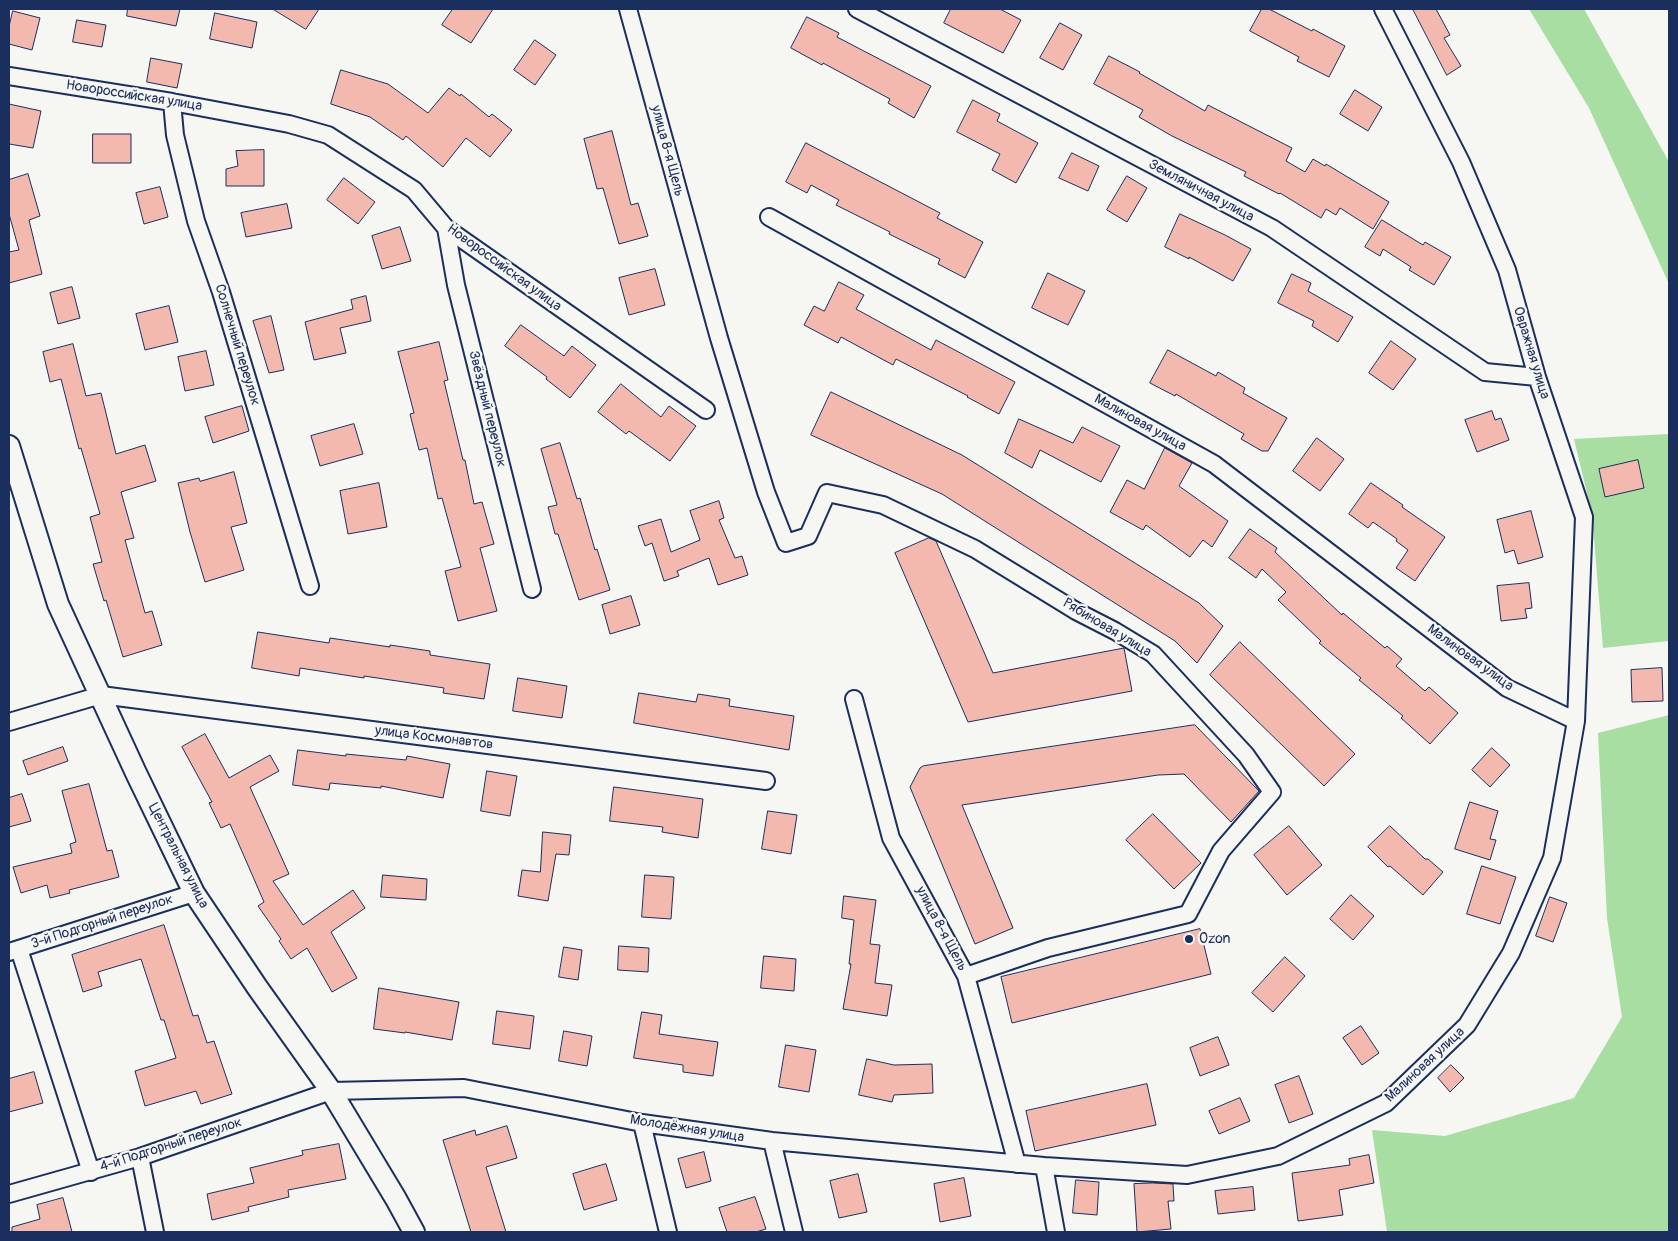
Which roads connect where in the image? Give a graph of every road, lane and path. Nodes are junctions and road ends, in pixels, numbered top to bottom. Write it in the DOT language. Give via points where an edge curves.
graph roads {
  1 [pos="628,9"];
  2 [pos="857,9"];
  3 [pos="1383,9"];
  4 [pos="9,76"];
  5 [pos="172,102"];
  6 [pos="769,217"];
  7 [pos="446,228"];
  8 [pos="1537,376"];
  9 [pos="706,410"];
  10 [pos="9,446"];
  11 [pos="14,485"];
  12 [pos="766,492"];
  13 [pos="310,586"];
  14 [pos="532,589"];
  15 [pos="101,695"];
  16 [pos="854,699"];
  17 [pos="1576,721"];
  18 [pos="9,722"];
  19 [pos="766,781"];
  20 [pos="194,893"];
  21 [pos="14,950"];
  22 [pos="966,976"];
  23 [pos="331,1090"];
  24 [pos="642,1123"];
  25 [pos="772,1141"];
  26 [pos="140,1157"];
  27 [pos="1017,1164"];
  28 [pos="1044,1166"];
  29 [pos="90,1172"];
  30 [pos="9,1194"];
  31 [pos="155,1232"];
  32 [pos="414,1232"];
  33 [pos="668,1232"];
  34 [pos="794,1232"];
  35 [pos="1056,1232"];
  1 -- 12 [label="street, улица 8-я Щель"];
  2 -- 8 [label="street, Земляничная улица" via="1272,228 1485,372"];
  3 -- 8 [label="street, Овражная улица" via="1461,162 1507,270"];
  4 -- 5 [label="street, Новороссийская улица"];
  5 -- 7 [label="street, Новороссийская улица" via="289,124 328,135 414,190"];
  5 -- 13 [label="street, Солнечный переулок" via="175,134 196,221 221,292"];
  6 -- 17 [label="street, Малиновая улица" via="1214,464 1507,688"];
  7 -- 9 [label="street, Новороссийская улица"];
  7 -- 14 [label="street, Звёздный переулок" via="456,285"];
  8 -- 17 [label="street, Овражная улица" via="1584,517"];
  10 -- 11 [label="street, Центральная улица"];
  11 -- 15 [label="street, Центральная улица" via="58,604"];
  12 -- 22 [label="street, Рябиновая улица" via="786,543 808,536 827,493 883,505 975,549 1115,631 1153,654 1246,755 1272,792 1222,851 1188,914 1048,948"];
  15 -- 18 [label="street"];
  15 -- 19 [label="street, улица Космонавтов"];
  15 -- 20 [label="street, Центральная улица"];
  16 -- 22 [label="street, улица 8-я Щель" via="892,838"];
  17 -- 28 [label="street, Малиновая улица" via="1552,858 1512,953 1467,1025 1386,1103 1278,1156 1187,1175"];
  20 -- 21 [label="street, 3-й Подгорный переулок"];
  20 -- 23 [label="street, Центральная улица" via="257,988"];
  21 -- 29 [label="street"];
  22 -- 27 [label="street, улица 8-я Щель"];
  23 -- 24 [label="street, Молодёжная улица" via="464,1088"];
  23 -- 26 [label="street, 4-й Подгорный переулок"];
  23 -- 32 [label="street, Центральная улица"];
  24 -- 25 [label="street, Молодёжная улица"];
  24 -- 33 [label="street"];
  25 -- 27 [label="street, Молодёжная улица"];
  25 -- 34 [label="street"];
  26 -- 29 [label="street, 4-й Подгорный переулок"];
  26 -- 31 [label="street"];
  27 -- 28 [label="street, Молодёжная улица"];
  28 -- 35 [label="street"];
  29 -- 30 [label="street, 4-й Подгорный переулок"];
}
